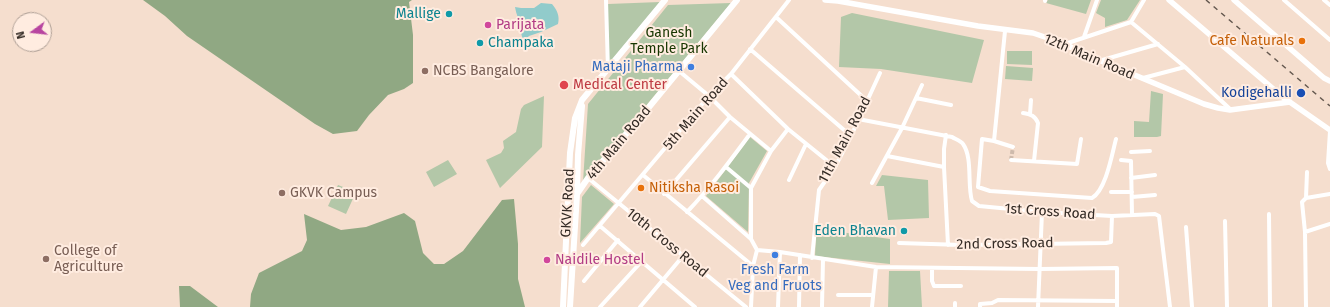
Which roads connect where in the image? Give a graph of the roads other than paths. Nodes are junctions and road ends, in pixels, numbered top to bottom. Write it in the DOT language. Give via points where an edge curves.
graph roads {
  1 [pos="606,0"];
  2 [pos="666,0"];
  3 [pos="737,0"];
  4 [pos="789,0"];
  5 [pos="825,0"];
  6 [pos="1097,0"];
  7 [pos="1144,0"];
  8 [pos="1169,0"];
  9 [pos="1234,0"];
  10 [pos="1284,0"];
  11 [pos="1324,0"];
  12 [pos="1330,5"];
  13 [pos="776,17"];
  14 [pos="1132,22"];
  15 [pos="1005,31"];
  16 [pos="1084,38"];
  17 [pos="1330,40"];
  18 [pos="1065,44"];
  19 [pos="1158,44"];
  20 [pos="750,49"];
  21 [pos="1099,61"];
  22 [pos="1185,67"];
  23 [pos="608,70"];
  24 [pos="679,71"];
  25 [pos="880,72"];
  26 [pos="731,74"];
  27 [pos="1142,79"];
  28 [pos="1330,81"];
  29 [pos="922,85"];
  30 [pos="709,96"];
  31 [pos="916,98"];
  32 [pos="582,100"];
  33 [pos="866,100"];
  34 [pos="1031,100"];
  35 [pos="1290,102"];
  36 [pos="951,105"];
  37 [pos="1230,110"];
  38 [pos="1023,114"];
  39 [pos="1030,114"];
  40 [pos="730,117"];
  41 [pos="858,119"];
  42 [pos="902,128"];
  43 [pos="788,129"];
  44 [pos="1330,130"];
  45 [pos="750,134"];
  46 [pos="946,135"];
  47 [pos="851,136"];
  48 [pos="1081,139"];
  49 [pos="1116,139"];
  50 [pos="994,141"];
  51 [pos="806,144"];
  52 [pos="1012,147"];
  53 [pos="771,151"];
  54 [pos="1150,151"];
  55 [pos="1131,152"];
  56 [pos="887,156"];
  57 [pos="1011,160"];
  58 [pos="1121,160"];
  59 [pos="1034,161"];
  60 [pos="726,167"];
  61 [pos="835,167"];
  62 [pos="944,167"];
  63 [pos="1330,169"];
  64 [pos="1307,172"];
  65 [pos="1155,175"];
  66 [pos="643,176"];
  67 [pos="588,178"];
  68 [pos="1131,178"];
  69 [pos="789,180"];
  70 [pos="872,183"];
  71 [pos="752,188"];
  72 [pos="1111,192"];
  73 [pos="577,194"];
  74 [pos="664,194"];
  75 [pos="1132,194"];
  76 [pos="1330,194"];
  77 [pos="1155,195"];
  78 [pos="702,196"];
  79 [pos="1306,198"];
  80 [pos="568,204"];
  81 [pos="576,204"];
  82 [pos="619,204"];
  83 [pos="687,212"];
  84 [pos="1042,212"];
  85 [pos="1269,214"];
  86 [pos="1132,215"];
  87 [pos="1112,216"];
  88 [pos="1225,221"];
  89 [pos="1330,224"];
  90 [pos="600,226"];
  91 [pos="1186,227"];
  92 [pos="1305,232"];
  93 [pos="751,239"];
  94 [pos="618,240"];
  95 [pos="1111,242"];
  96 [pos="899,243"];
  97 [pos="1041,244"];
  98 [pos="584,245"];
  99 [pos="948,245"];
  100 [pos="757,250"];
  101 [pos="780,252"];
  102 [pos="800,255"];
  103 [pos="683,256"];
  104 [pos="812,258"];
  105 [pos="823,259"];
  106 [pos="642,260"];
  107 [pos="753,266"];
  108 [pos="876,267"];
  109 [pos="932,268"];
  110 [pos="1040,269"];
  111 [pos="662,280"];
  112 [pos="584,281"];
  113 [pos="961,286"];
  114 [pos="838,295"];
  115 [pos="873,295"];
  116 [pos="1039,300"];
  117 [pos="1117,301"];
  118 [pos="980,305"];
  119 [pos="563,307"];
  120 [pos="570,307"];
  121 [pos="600,307"];
  122 [pos="640,307"];
  123 [pos="694,307"];
  124 [pos="746,307"];
  125 [pos="751,307"];
  126 [pos="778,307"];
  127 [pos="799,307"];
  128 [pos="822,307"];
  129 [pos="872,307"];
  130 [pos="1038,307"];
  131 [pos="1117,307"];
  132 [pos="1170,307"];
  133 [pos="1192,307"];
  134 [pos="1226,307"];
  135 [pos="1270,307"];
  136 [pos="1306,307"];
  1 -- 23 [label="street"];
  2 -- 23 [label="main road, GKVK Road"];
  3 -- 24 [label="main road, 4th Main Road"];
  4 -- 13 [label="street, 5th Main Road"];
  5 -- 15 [label="street, 12th Main Road"];
  6 -- 16 [label="street"];
  7 -- 14 [label="street"];
  8 -- 35 [label="street" via="1256,76"];
  9 -- 28 [label="street"];
  10 -- 17 [label="street"];
  11 -- 12 [label="street"];
  13 -- 20 [label="street, 5th Main Road"];
  13 -- 33 [label="street"];
  14 -- 16 [label="street"];
  14 -- 19 [label="street"];
  15 -- 18 [label="street, 12th Main Road" via="1033,33"];
  15 -- 50 [label="street"];
  16 -- 18 [label="street"];
  18 -- 21 [label="street, 12th Main Road"];
  19 -- 21 [label="street"];
  19 -- 22 [label="street"];
  20 -- 26 [label="street, 5th Main Road"];
  20 -- 47 [label="street"];
  21 -- 27 [label="street, 12th Main Road"];
  22 -- 27 [label="street"];
  22 -- 37 [label="street"];
  23 -- 32 [label="main road, GKVK Road"];
  24 -- 30 [label="street"];
  24 -- 67 [label="main road, 4th Main Road"];
  25 -- 33 [label="street, 11th Main Road"];
  26 -- 30 [label="street, 5th Main Road"];
  26 -- 43 [label="street"];
  27 -- 37 [label="street, 12th Main Road" via="1204,104"];
  29 -- 31 [label="street"];
  30 -- 40 [label="street"];
  30 -- 66 [label="street, 5th Main Road"];
  31 -- 36 [label="street"];
  31 -- 42 [label="street"];
  32 -- 73 [label="main road, GKVK Road"];
  32 -- 80 [label="main road, GKVK Road" via="575,118 570,153"];
  33 -- 41 [label="street, 11th Main Road"];
  34 -- 39 [label="street"];
  35 -- 37 [label="street, 12th Main Road"];
  35 -- 44 [label="street"];
  38 -- 39 [label="street"];
  39 -- 59 [label="street" via="1038,123"];
  40 -- 45 [label="street"];
  40 -- 74 [label="street"];
  41 -- 42 [label="street"];
  41 -- 47 [label="street, 11th Main Road"];
  42 -- 46 [label="street"];
  42 -- 56 [label="street"];
  43 -- 51 [label="street"];
  43 -- 53 [label="street"];
  44 -- 63 [label="street"];
  45 -- 53 [label="street"];
  45 -- 60 [label="street"];
  46 -- 62 [label="street"];
  46 -- 84 [label="street, 1st Cross Road" via="963,144 968,157 972,201 979,206"];
  47 -- 61 [label="street, 11th Main Road"];
  48 -- 59 [label="street" via="1077,164"];
  49 -- 50 [label="street" via="1104,181 1097,195 1092,198 990,191 978,187 982,139"];
  50 -- 52 [label="street"];
  51 -- 61 [label="street"];
  51 -- 69 [label="street"];
  53 -- 71 [label="street"];
  54 -- 55 [label="street"];
  56 -- 62 [label="street"];
  56 -- 70 [label="street"];
  57 -- 59 [label="street"];
  58 -- 68 [label="street" via="1131,161"];
  60 -- 71 [label="street"];
  60 -- 78 [label="street"];
  61 -- 104 [label="street, 11th Main Road" via="819,190"];
  62 -- 99 [label="street"];
  64 -- 79 [label="street"];
  65 -- 68 [label="street"];
  66 -- 74 [label="street"];
  66 -- 82 [label="street, 5th Main Road"];
  67 -- 73 [label="main road, 4th Main Road"];
  67 -- 82 [label="street, 10th Cross Road"];
  68 -- 75 [label="street"];
  71 -- 93 [label="street"];
  72 -- 75 [label="street"];
  73 -- 81 [label="main road, GKVK Road"];
  74 -- 83 [label="street"];
  75 -- 77 [label="street"];
  75 -- 86 [label="street"];
  76 -- 79 [label="street"];
  78 -- 83 [label="street"];
  78 -- 93 [label="street"];
  79 -- 92 [label="street" via="1302,202"];
  80 -- 81 [label="main road"];
  80 -- 119 [label="main road, GKVK Road"];
  81 -- 120 [label="main road, GKVK Road"];
  82 -- 90 [label="street, 5th Main Road"];
  82 -- 103 [label="street, 10th Cross Road"];
  83 -- 107 [label="street"];
  84 -- 87 [label="street, 1st Cross Road"];
  84 -- 97 [label="street"];
  85 -- 135 [label="street"];
  86 -- 87 [label="street"];
  86 -- 132 [label="street" via="1159,216"];
  87 -- 95 [label="street, 1st Cross Road"];
  88 -- 134 [label="street"];
  89 -- 92 [label="street"];
  90 -- 94 [label="street"];
  90 -- 98 [label="street, 5th Main Road"];
  91 -- 133 [label="street"];
  92 -- 136 [label="street"];
  93 -- 100 [label="street"];
  94 -- 106 [label="street"];
  94 -- 112 [label="street"];
  95 -- 97 [label="street, 2nd Cross Road"];
  96 -- 99 [label="street, 2nd Cross Road"];
  97 -- 99 [label="street, 2nd Cross Road"];
  97 -- 110 [label="street"];
  100 -- 101 [label="street"];
  100 -- 107 [label="street"];
  101 -- 102 [label="street"];
  101 -- 126 [label="street"];
  102 -- 104 [label="street"];
  102 -- 127 [label="street"];
  103 -- 111 [label="street"];
  103 -- 124 [label="street, 10th Cross Road"];
  104 -- 105 [label="street"];
  105 -- 108 [label="street"];
  105 -- 128 [label="street"];
  106 -- 111 [label="street"];
  106 -- 121 [label="street"];
  107 -- 125 [label="street"];
  108 -- 109 [label="street"];
  108 -- 115 [label="street"];
  109 -- 110 [label="street"];
  109 -- 113 [label="street" via="934,286"];
  110 -- 116 [label="street"];
  110 -- 117 [label="street" via="1117,268"];
  111 -- 122 [label="street"];
  111 -- 123 [label="street"];
  114 -- 115 [label="street"];
  115 -- 129 [label="street"];
  116 -- 117 [label="street"];
  116 -- 118 [label="street" via="998,300"];
  116 -- 130 [label="street"];
  117 -- 131 [label="street"];
}
